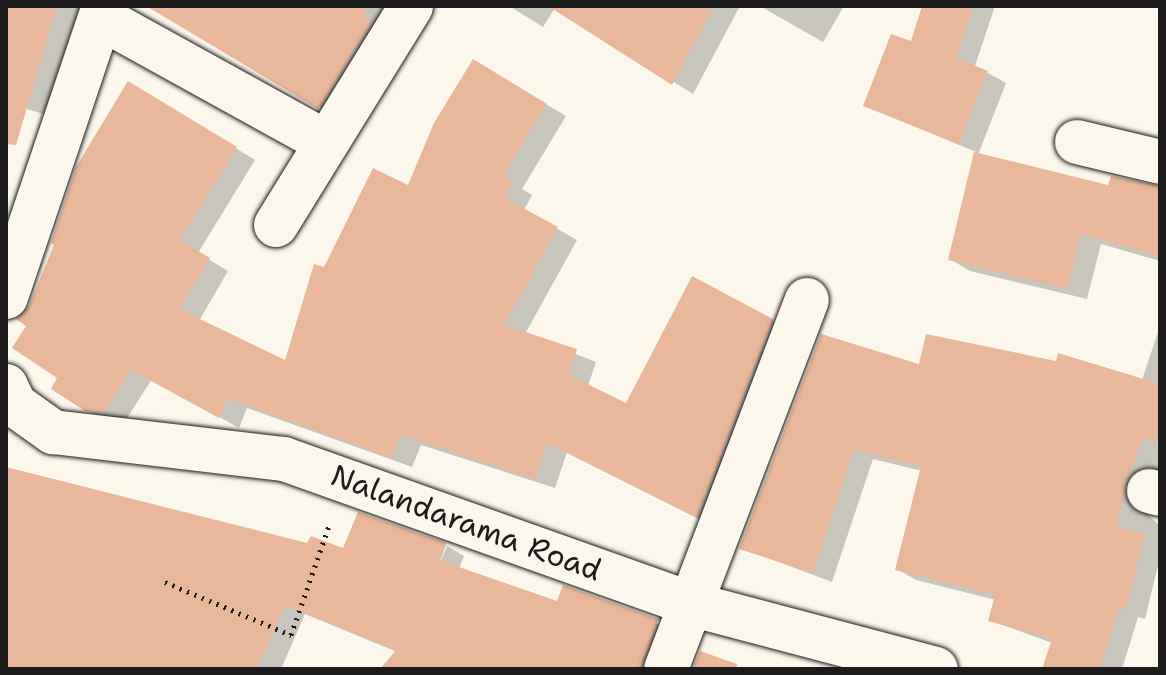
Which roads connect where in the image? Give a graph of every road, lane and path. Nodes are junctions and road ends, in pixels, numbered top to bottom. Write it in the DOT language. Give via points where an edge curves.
graph roads {
  1 [pos="411,6"];
  2 [pos="102,12"];
  3 [pos="326,142"];
  4 [pos="1077,142"];
  5 [pos="1160,162"];
  6 [pos="276,225"];
  7 [pos="6,297"];
  8 [pos="807,300"];
  9 [pos="6,386"];
  10 [pos="349,482"];
  11 [pos="165,582"];
  12 [pos="694,605"];
  13 [pos="666,669"];
  14 [pos="936,669"];
  1 -- 3 [label="street"];
  2 -- 3 [label="street"];
  2 -- 7 [label="street"];
  3 -- 6 [label="street"];
  4 -- 5 [label="street"];
  8 -- 12 [label="street"];
  9 -- 10 [label="street, Nalandarama Road" via="15,405 53,432 284,459"];
  10 -- 11 [label="path" via="291,635"];
  10 -- 12 [label="street, Nalandarama Road"];
  12 -- 13 [label="street"];
  12 -- 14 [label="street, Nalandarama Road"];
}
